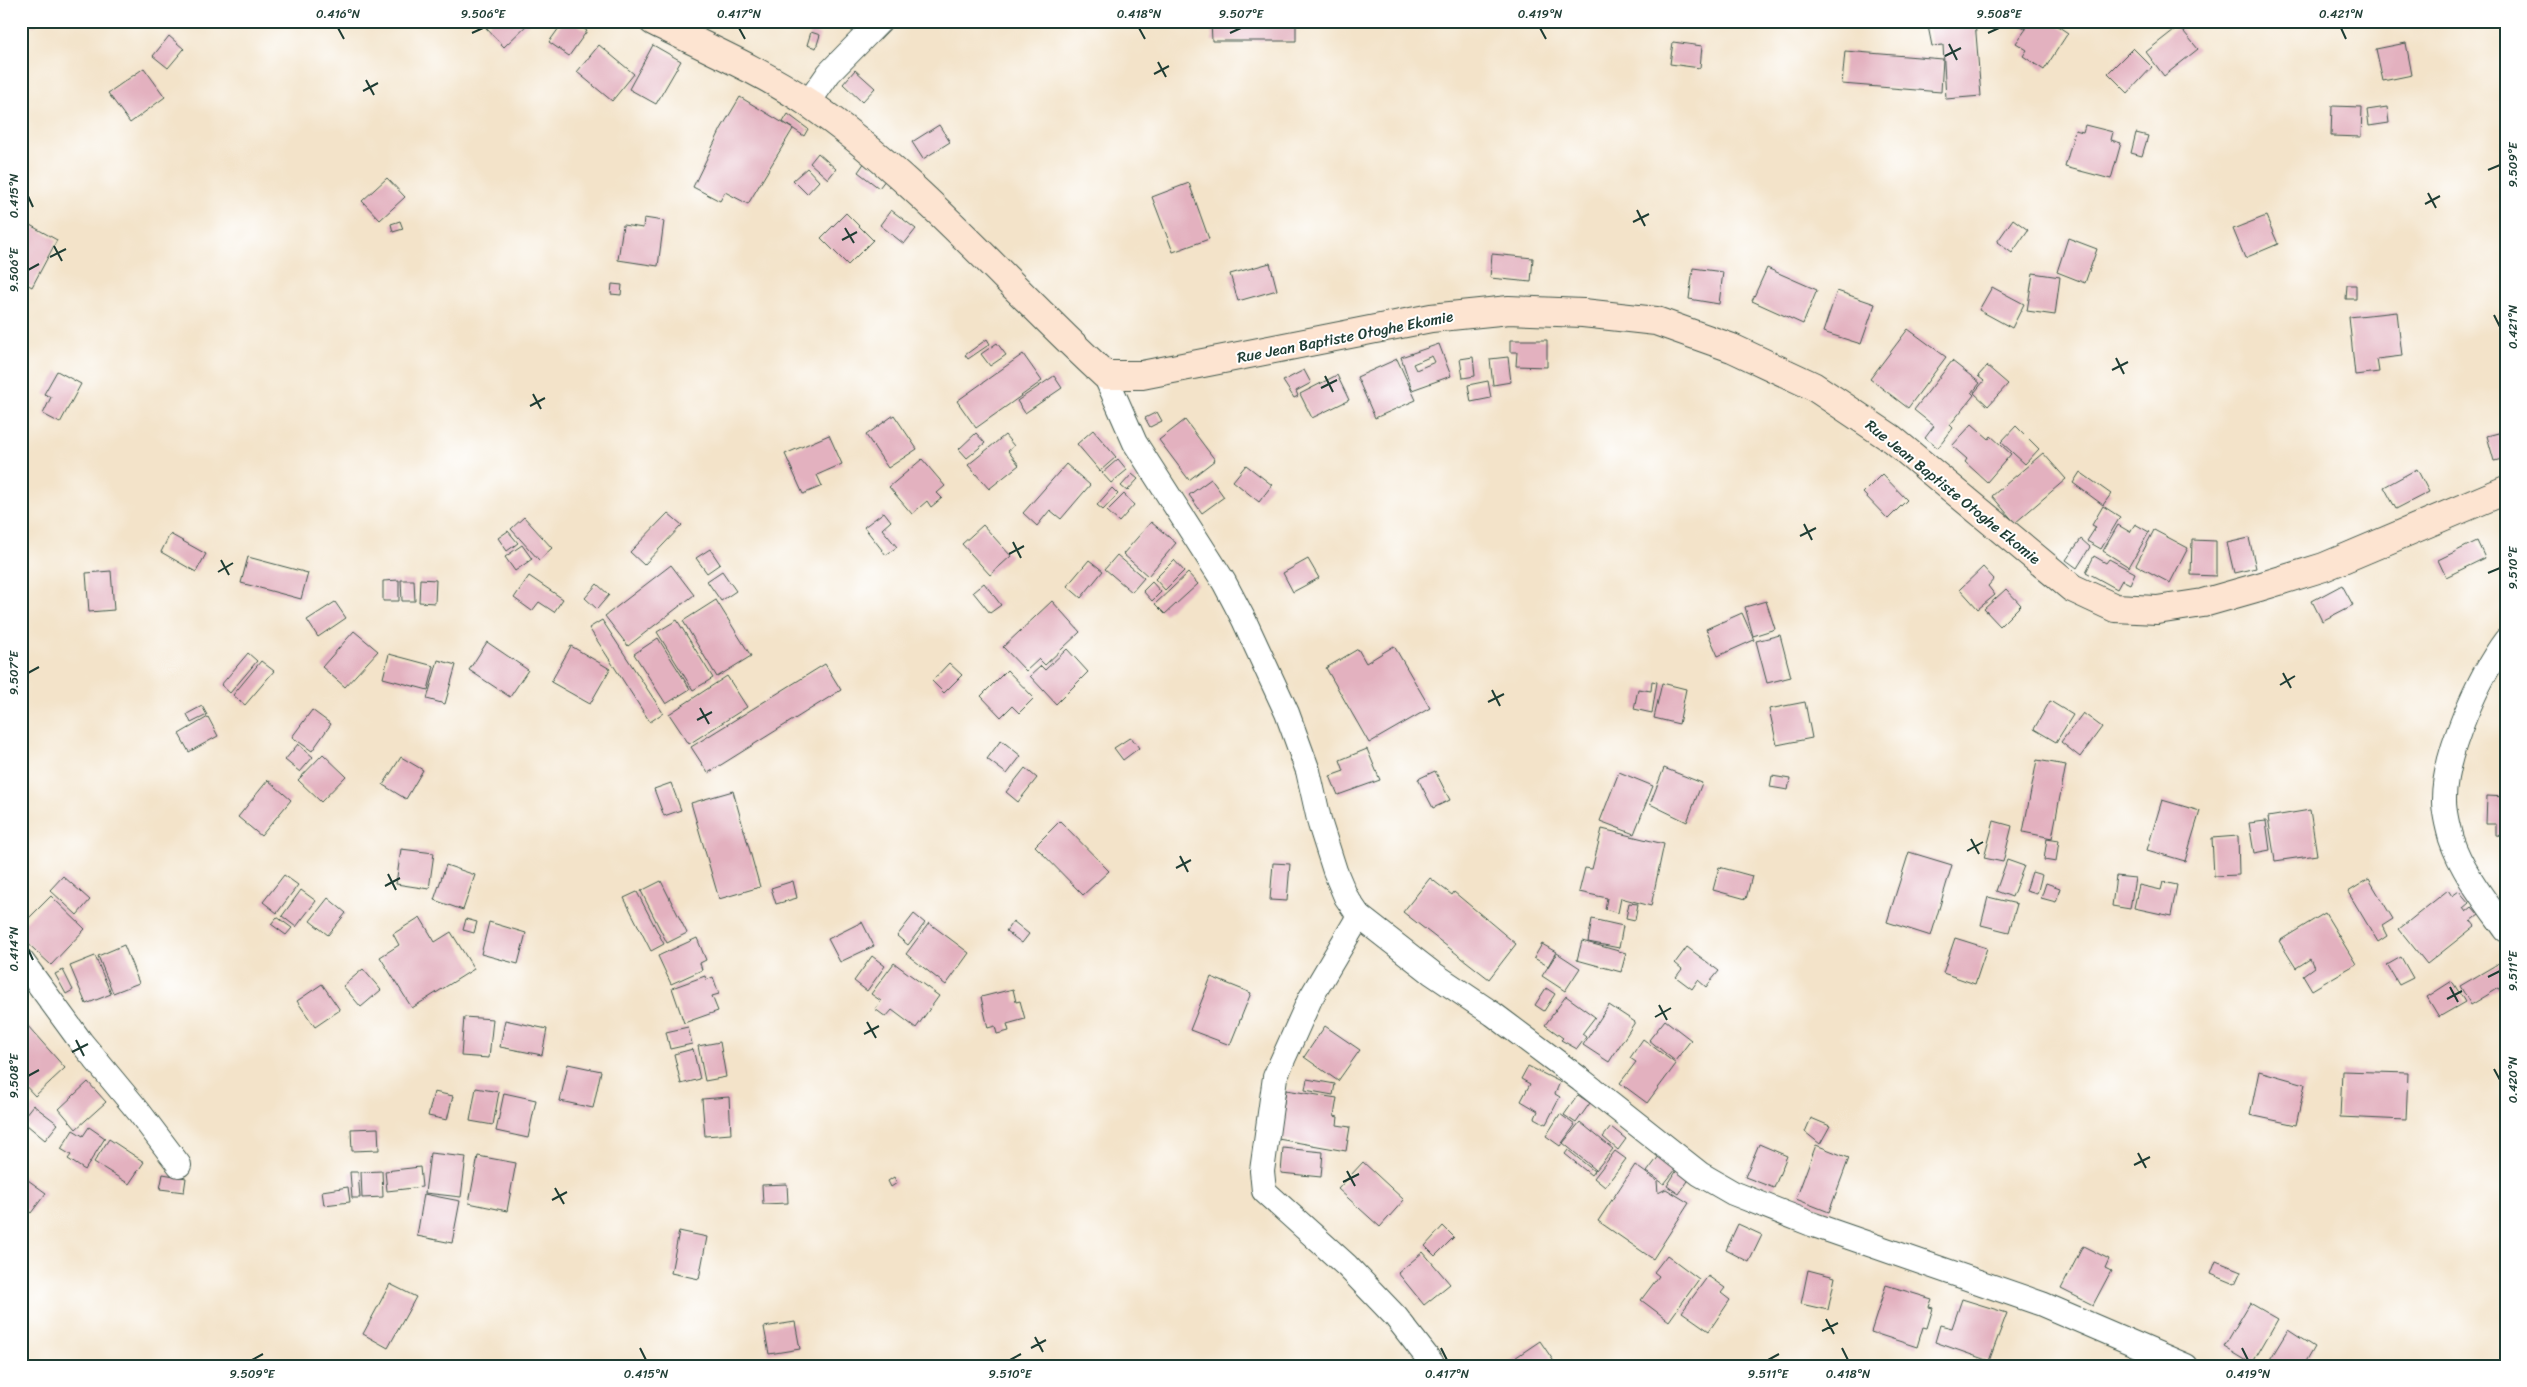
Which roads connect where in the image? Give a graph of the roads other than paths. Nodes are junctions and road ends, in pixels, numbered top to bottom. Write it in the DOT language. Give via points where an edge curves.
graph roads {
  1 [pos="653,21"];
  2 [pos="880,21"];
  3 [pos="808,103"];
  4 [pos="1105,375"];
  5 [pos="2506,490"];
  6 [pos="2506,640"];
  7 [pos="1359,916"];
  8 [pos="2506,930"];
  9 [pos="21,960"];
  10 [pos="179,1166"];
  11 [pos="1434,1366"];
  12 [pos="2186,1366"];
  1 -- 3 [label="street" via="764,76"];
  2 -- 3 [label="street" via="829,73"];
  3 -- 4 [label="street" via="939,210 1053,327"];
  4 -- 5 [label="street, Rue Jean Baptiste Otoghe Ekomie" via="1142,375 1440,317 1509,310 1583,313 1656,321 1732,348 1814,386 1892,439 2072,588 2116,608 2157,610 2203,603 2259,587 2324,567"];
  4 -- 7 [label="street" via="1135,443 1224,582 1248,628 1287,713 1308,771 1335,871 1346,897"];
  6 -- 8 [label="street" via="2474,690 2449,766 2444,802 2451,839 2469,875"];
  7 -- 11 [label="street" via="1310,1000 1275,1077 1262,1171 1264,1191 1390,1310"];
  7 -- 12 [label="street" via="1432,973 1574,1074 1700,1174 1733,1193 1814,1225 2042,1304"];
  9 -- 10 [label="street"];
}
